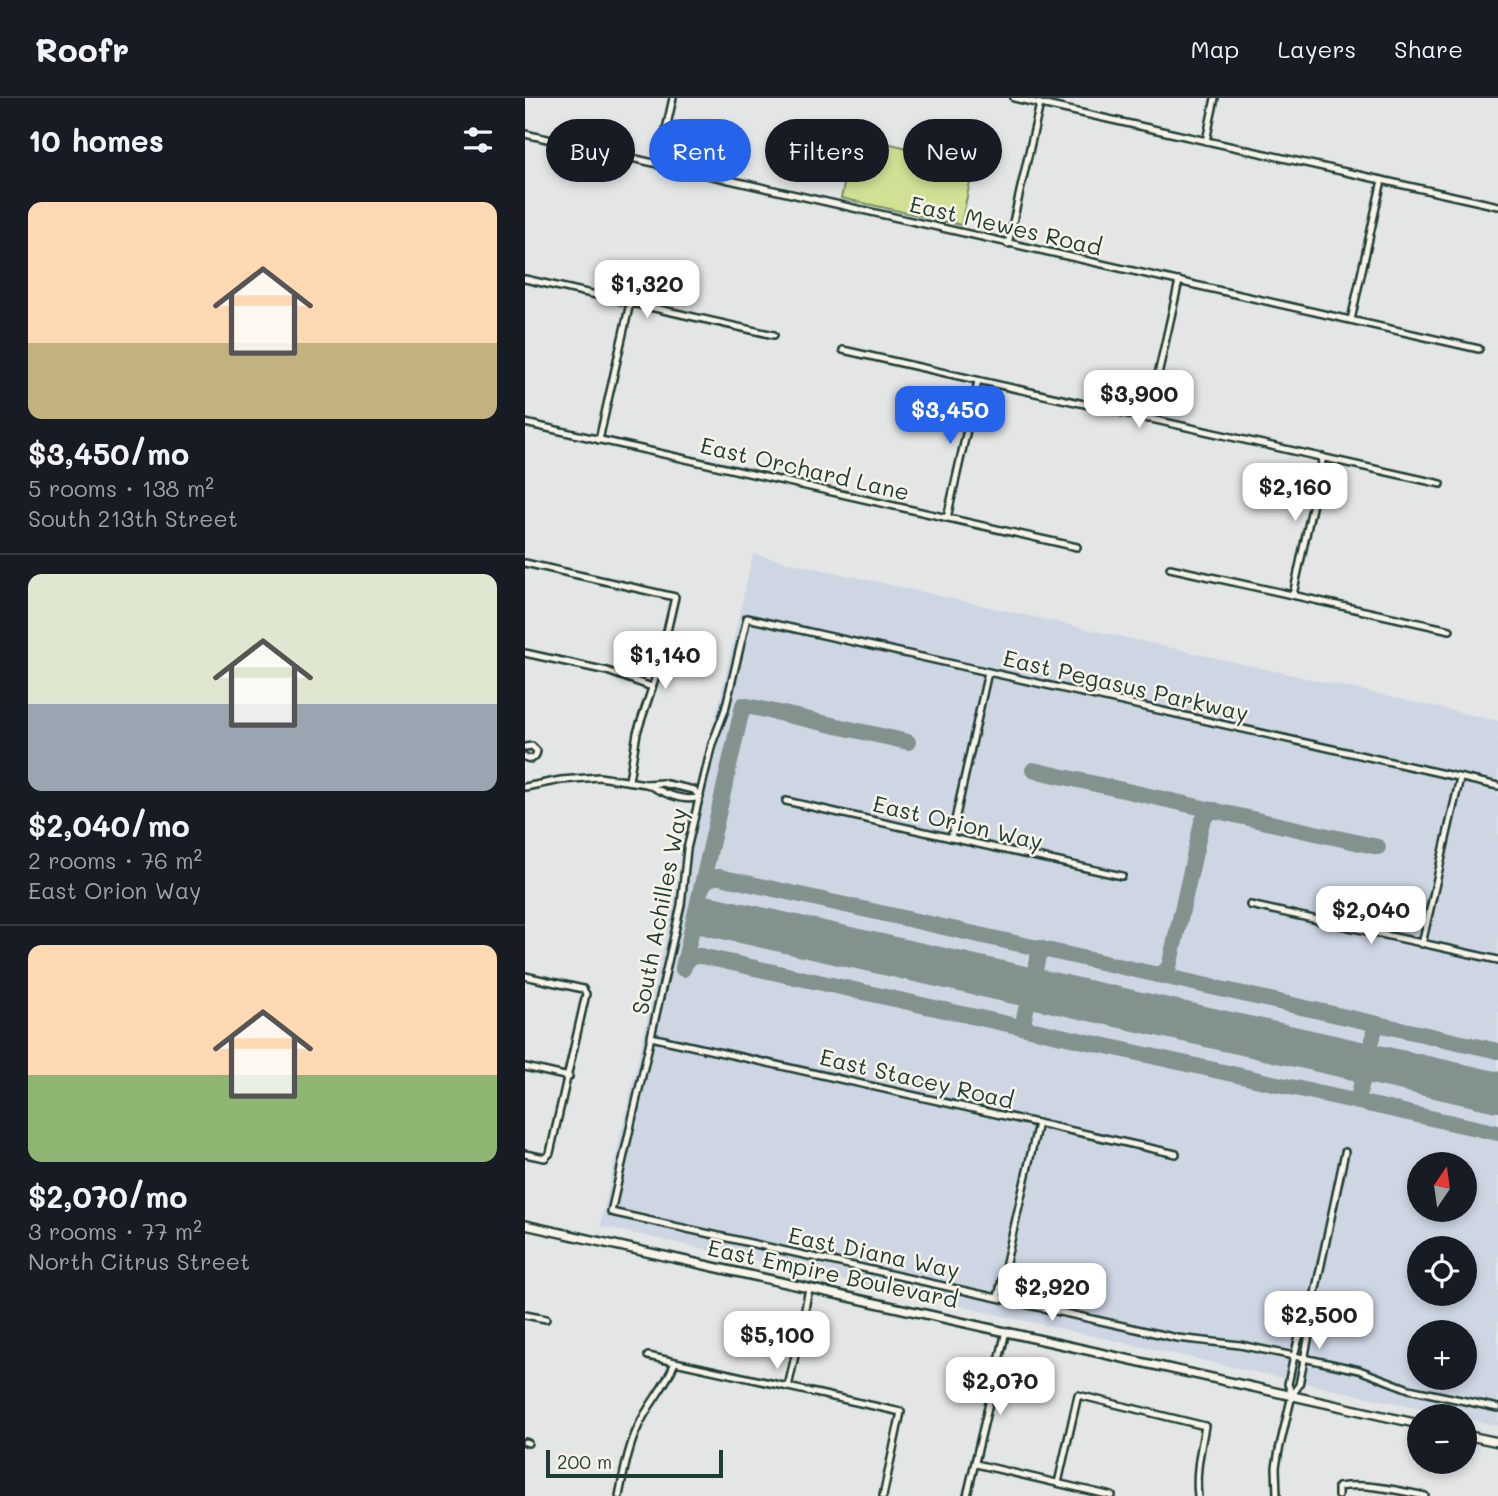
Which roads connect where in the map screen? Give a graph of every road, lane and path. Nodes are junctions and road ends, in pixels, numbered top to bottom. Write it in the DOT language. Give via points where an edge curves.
graph roads {
  1 [pos="673,98"];
  2 [pos="1014,98"];
  3 [pos="1215,98"];
  4 [pos="1040,104"];
  5 [pos="668,119"];
  6 [pos="525,134"];
  7 [pos="1206,141"];
  8 [pos="649,163"];
  9 [pos="1382,180"];
  10 [pos="734,182"];
  11 [pos="1498,206"];
  12 [pos="1009,243"];
  13 [pos="525,279"];
  14 [pos="1179,281"];
  15 [pos="630,303"];
  16 [pos="1351,320"];
  17 [pos="774,335"];
  18 [pos="1479,349"];
  19 [pos="843,351"];
  20 [pos="978,381"];
  21 [pos="1148,419"];
  22 [pos="525,424"];
  23 [pos="599,440"];
  24 [pos="1323,457"];
  25 [pos="1441,484"];
  26 [pos="947,518"];
  27 [pos="1077,547"];
  28 [pos="525,563"];
  29 [pos="1170,568"];
  30 [pos="1293,595"];
  31 [pos="747,618"];
  32 [pos="1450,630"];
  33 [pos="525,653"];
  34 [pos="988,672"];
  35 [pos="652,688"];
  36 [pos="525,747"];
  37 [pos="525,757"];
  38 [pos="1460,778"];
  39 [pos="629,780"];
  40 [pos="1498,786"];
  41 [pos="525,787"];
  42 [pos="699,797"];
  43 [pos="786,801"];
  44 [pos="951,838"];
  45 [pos="1122,876"];
  46 [pos="1250,905"];
  47 [pos="1422,944"];
  48 [pos="1498,960"];
  49 [pos="525,976"];
  50 [pos="651,1037"];
  51 [pos="525,1067"];
  52 [pos="569,1077"];
  53 [pos="1038,1123"];
  54 [pos="1345,1152"];
  55 [pos="525,1154"];
  56 [pos="1176,1154"];
  57 [pos="611,1212"];
  58 [pos="525,1225"];
  59 [pos="809,1288"];
  60 [pos="998,1297"];
  61 [pos="804,1314"];
  62 [pos="525,1315"];
  63 [pos="546,1319"];
  64 [pos="797,1327"];
  65 [pos="804,1329"];
  66 [pos="1309,1329"];
  67 [pos="1006,1331"];
  68 [pos="797,1342"];
  69 [pos="648,1356"];
  70 [pos="1294,1356"];
  71 [pos="1304,1358"];
  72 [pos="675,1362"];
  73 [pos="788,1387"];
  74 [pos="1292,1395"];
  75 [pos="1498,1408"];
  76 [pos="1407,1421"];
  77 [pos="1477,1437"];
  78 [pos="1498,1442"];
  79 [pos="976,1464"];
  80 [pos="1058,1483"];
  81 [pos="619,1496"];
  82 [pos="883,1496"];
  83 [pos="967,1496"];
  84 [pos="1112,1496"];
  85 [pos="1198,1496"];
  86 [pos="1277,1496"];
  87 [pos="1338,1496"];
  88 [pos="1425,1496"];
  1 -- 5 [label="street"];
  2 -- 4 [label="street"];
  3 -- 7 [label="street"];
  4 -- 7 [label="street"];
  4 -- 12 [label="street"];
  6 -- 8 [label="street, East Mewes Road"];
  7 -- 9 [label="street"];
  9 -- 11 [label="street"];
  9 -- 16 [label="street"];
  10 -- 12 [label="street, East Mewes Road"];
  12 -- 14 [label="street, East Mewes Road"];
  13 -- 15 [label="street"];
  14 -- 16 [label="street, East Mewes Road"];
  14 -- 21 [label="street"];
  15 -- 17 [label="street"];
  15 -- 23 [label="street"];
  16 -- 18 [label="street, East Mewes Road"];
  19 -- 20 [label="street"];
  20 -- 21 [label="street"];
  20 -- 26 [label="street"];
  21 -- 24 [label="street"];
  22 -- 23 [label="street, East Orchard Lane"];
  23 -- 26 [label="street, East Orchard Lane"];
  24 -- 25 [label="street"];
  24 -- 30 [label="street"];
  26 -- 27 [label="street, East Orchard Lane"];
  28 -- 35 [label="street" via="675,597"];
  29 -- 30 [label="street"];
  30 -- 32 [label="street"];
  31 -- 34 [label="street, East Pegasus Parkway"];
  31 -- 42 [label="street, South Achilles Way"];
  33 -- 35 [label="street" via="607,671"];
  34 -- 38 [label="street, East Pegasus Parkway"];
  34 -- 44 [label="street"];
  35 -- 39 [label="street" via="637,733"];
  36 -- 37 [label="street" via="532,746 537,753"];
  38 -- 40 [label="street, East Pegasus Parkway"];
  38 -- 47 [label="street"];
  39 -- 41 [label="street" via="599,777"];
  39 -- 42 [label="street" via="694,790"];
  42 -- 50 [label="street, South Achilles Way" via="681,905"];
  43 -- 44 [label="street, East Orion Way"];
  44 -- 45 [label="street, East Orion Way"];
  46 -- 47 [label="street"];
  47 -- 48 [label="street"];
  49 -- 52 [label="street" via="585,991"];
  50 -- 53 [label="street, East Stacey Road"];
  50 -- 57 [label="street, South Achilles Way"];
  51 -- 52 [label="street"];
  52 -- 55 [label="street" via="548,1156"];
  53 -- 56 [label="street, East Stacey Road"];
  53 -- 60 [label="street"];
  54 -- 66 [label="street"];
  57 -- 60 [label="street, East Diana Way"];
  58 -- 59 [label="street, East Empire Boulevard"];
  59 -- 61 [label="street"];
  59 -- 67 [label="street, East Empire Boulevard"];
  60 -- 70 [label="street, East Diana Way" via="1192,1340"];
  61 -- 64 [label="street"];
  61 -- 65 [label="street"];
  62 -- 63 [label="street"];
  64 -- 65 [label="street"];
  64 -- 68 [label="street"];
  65 -- 68 [label="street"];
  66 -- 70 [label="street" via="1299,1337"];
  66 -- 71 [label="street"];
  67 -- 74 [label="street, East Empire Boulevard"];
  67 -- 79 [label="street"];
  68 -- 73 [label="street"];
  69 -- 72 [label="street"];
  70 -- 71 [label="street, East Diana Way"];
  70 -- 74 [label="street" via="1288,1384"];
  71 -- 74 [label="street" via="1299,1385"];
  71 -- 75 [label="street, East Diana Way" via="1359,1370 1409,1389"];
  72 -- 73 [label="street"];
  72 -- 81 [label="street" via="631,1442"];
  73 -- 82 [label="street" via="901,1412"];
  74 -- 76 [label="street, East Empire Boulevard"];
  74 -- 86 [label="street" via="1276,1467"];
  77 -- 78 [label="street"];
  79 -- 80 [label="street"];
  79 -- 83 [label="street"];
  80 -- 84 [label="street"];
  80 -- 85 [label="street" via="1078,1395 1205,1426"];
  87 -- 88 [label="street" via="1338,1487 1373,1485"];
}
